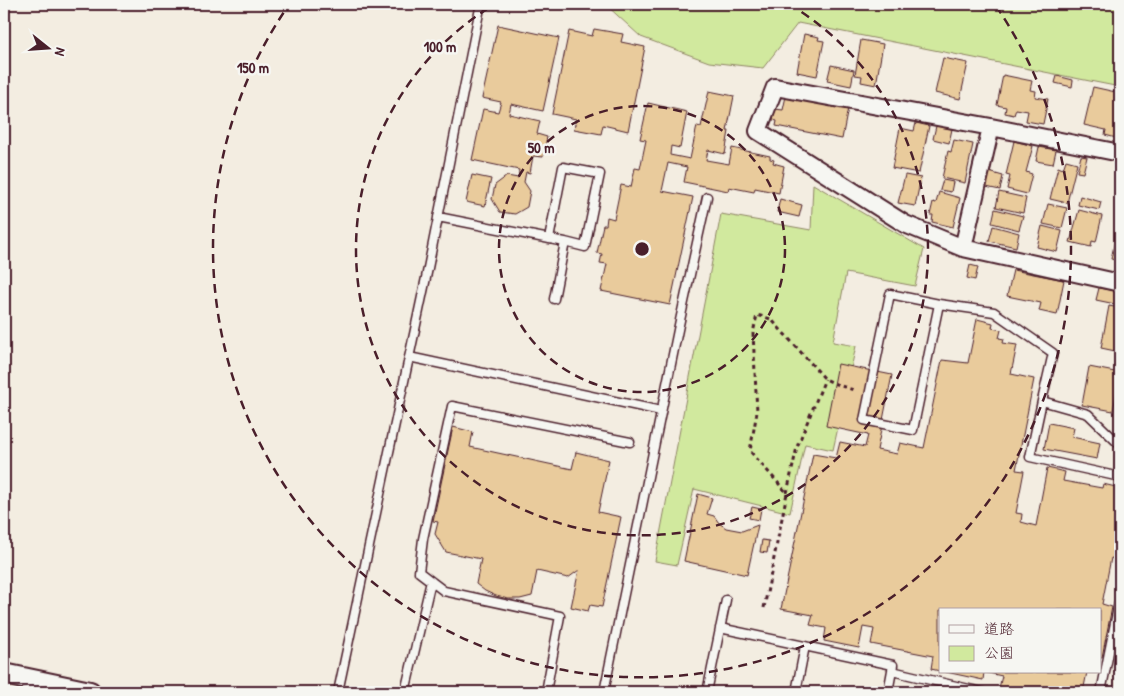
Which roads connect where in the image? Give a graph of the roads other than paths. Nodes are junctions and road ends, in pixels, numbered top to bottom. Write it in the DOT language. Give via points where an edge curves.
graph roads {
  1 [pos="480,8"];
  2 [pos="991,127"];
  3 [pos="1120,153"];
  4 [pos="707,197"];
  5 [pos="438,217"];
  6 [pos="549,239"];
  7 [pos="565,242"];
  8 [pos="963,248"];
  9 [pos="1120,283"];
  10 [pos="554,299"];
  11 [pos="939,304"];
  12 [pos="409,357"];
  13 [pos="1042,400"];
  14 [pos="661,411"];
  15 [pos="630,442"];
  16 [pos="1120,445"];
  17 [pos="1120,477"];
  18 [pos="431,581"];
  19 [pos="1120,598"];
  20 [pos="726,600"];
  21 [pos="720,628"];
  22 [pos="805,646"];
  23 [pos="892,671"];
  24 [pos="4,674"];
  25 [pos="956,689"];
  26 [pos="90,692"];
  27 [pos="338,692"];
  28 [pos="405,692"];
  29 [pos="546,692"];
  30 [pos="604,692"];
  31 [pos="707,692"];
  32 [pos="796,692"];
  33 [pos="888,692"];
  34 [pos="982,692"];
  35 [pos="1101,692"];
  1 -- 5 [label="lane"];
  2 -- 3 [label="street"];
  2 -- 8 [label="street"];
  2 -- 8 [label="street" via="775,87 758,131 905,224"];
  4 -- 14 [label="lane"];
  5 -- 6 [label="lane"];
  5 -- 12 [label="lane"];
  6 -- 7 [label="lane"];
  6 -- 7 [label="lane" via="563,167 600,174 585,246"];
  7 -- 10 [label="lane"];
  8 -- 9 [label="street"];
  11 -- 11 [label="lane" via="913,430 864,420 890,294"];
  11 -- 13 [label="lane" via="994,312 1053,353"];
  12 -- 14 [label="lane"];
  12 -- 27 [label="lane"];
  13 -- 16 [label="lane" via="1088,414"];
  13 -- 17 [label="lane" via="1030,457"];
  14 -- 30 [label="lane"];
  15 -- 18 [label="lane" via="452,406 418,572"];
  18 -- 28 [label="lane"];
  18 -- 29 [label="lane" via="444,591 560,616"];
  19 -- 35 [label="lane"];
  20 -- 21 [label="lane"];
  21 -- 22 [label="lane"];
  21 -- 31 [label="lane"];
  22 -- 23 [label="lane" via="893,665"];
  22 -- 32 [label="lane"];
  23 -- 25 [label="lane"];
  23 -- 33 [label="lane"];
  24 -- 26 [label="street"];
  25 -- 34 [label="lane"];
}
